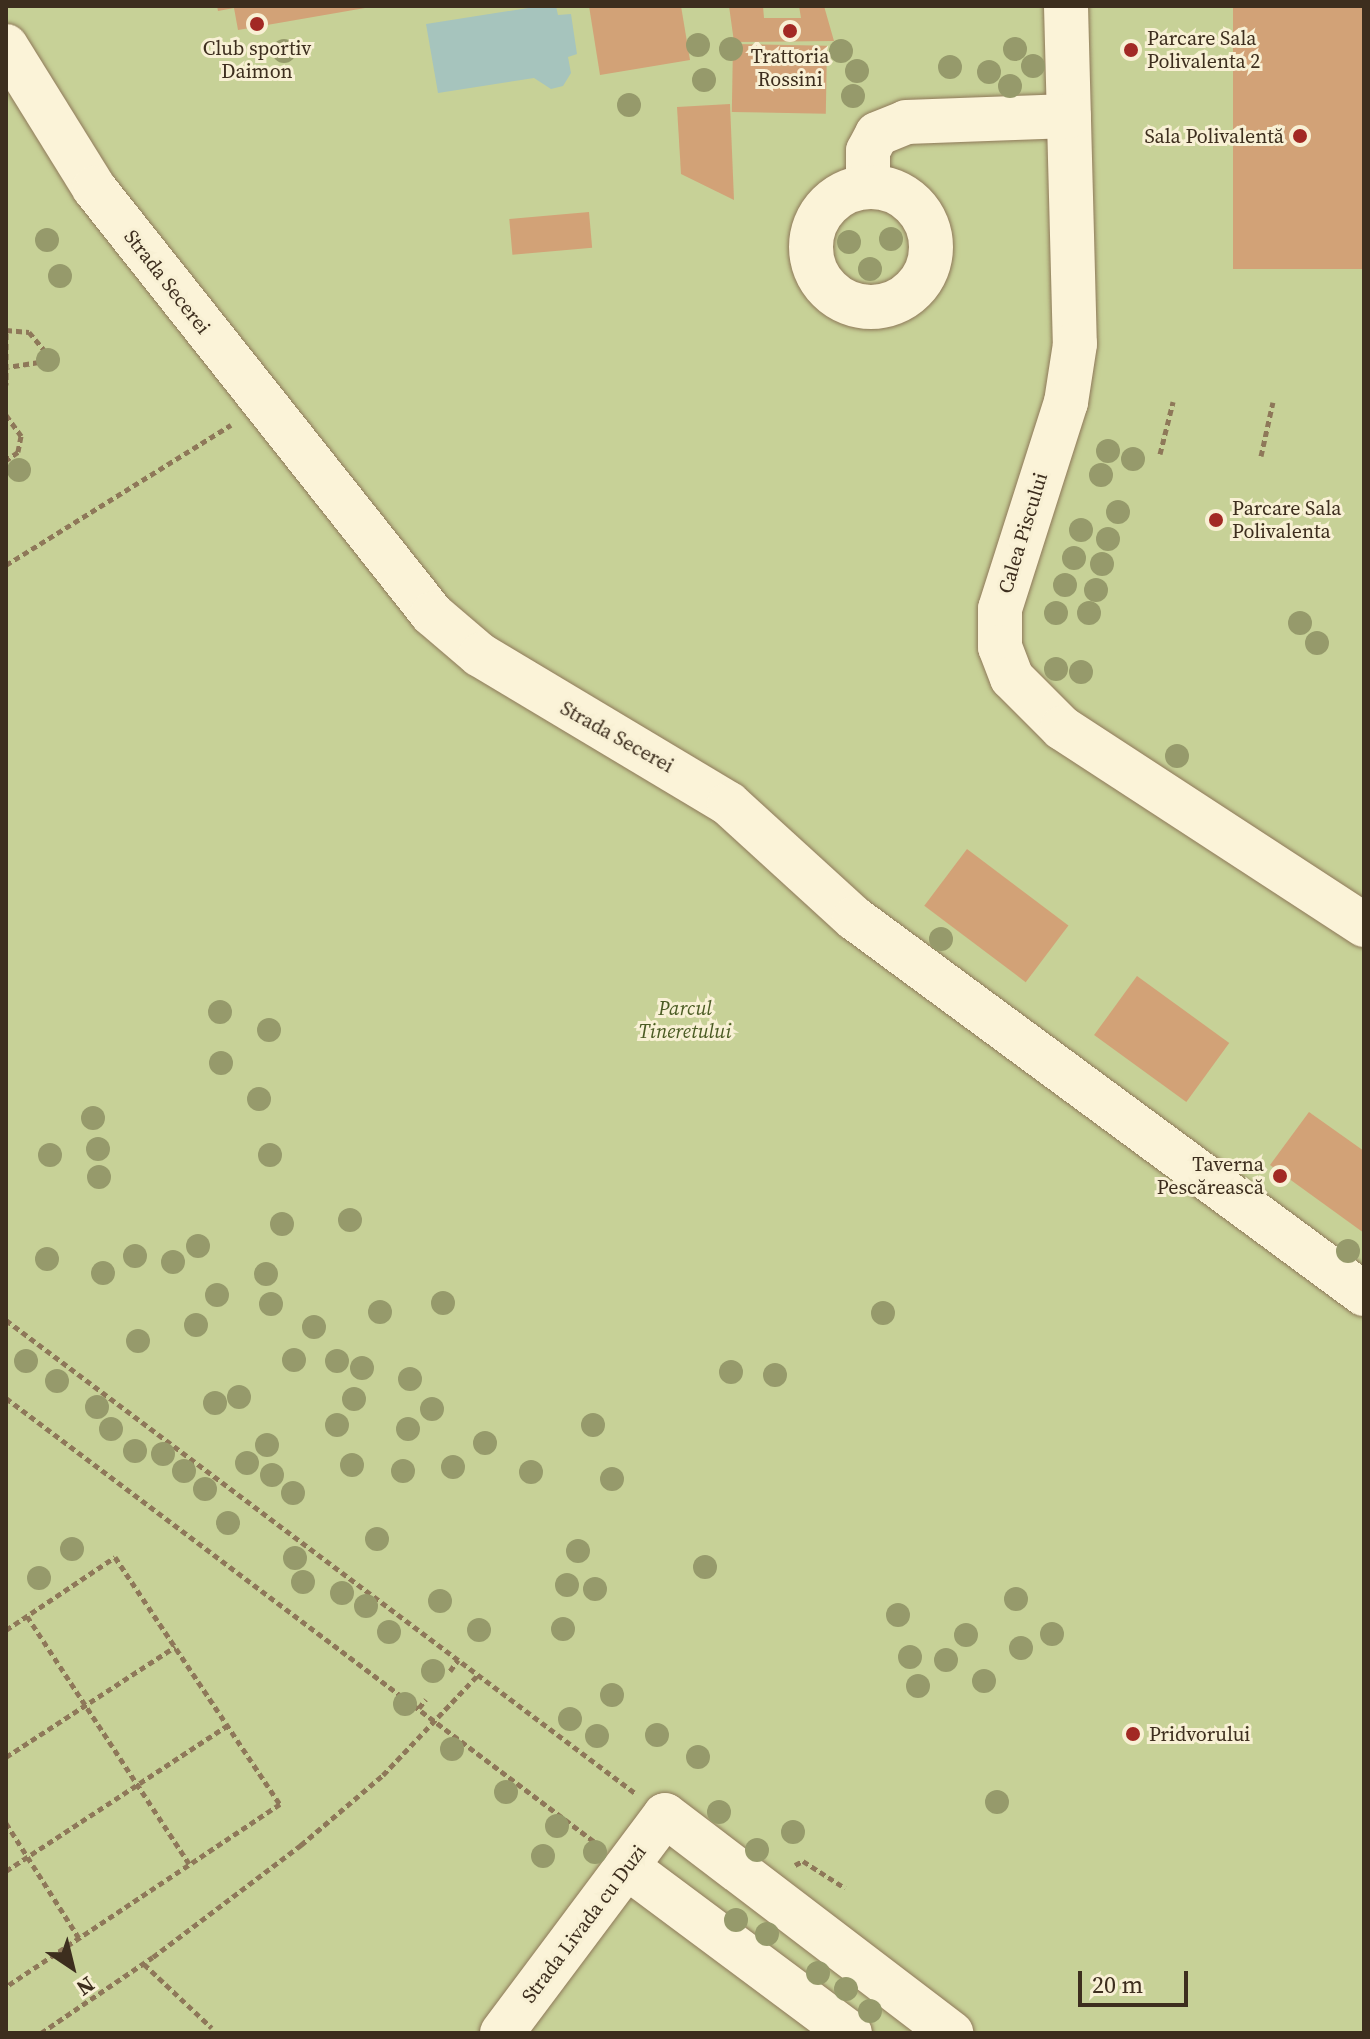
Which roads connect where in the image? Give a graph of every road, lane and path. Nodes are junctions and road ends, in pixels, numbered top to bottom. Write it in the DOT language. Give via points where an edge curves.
graph roads {
  1 [pos="1066,6"];
  2 [pos="6,46"];
  3 [pos="1069,116"];
  4 [pos="868,187"];
  5 [pos="6,332"];
  6 [pos="9,367"];
  7 [pos="6,385"];
  8 [pos="1173,402"];
  9 [pos="1273,402"];
  10 [pos="262,405"];
  11 [pos="6,415"];
  12 [pos="1160,454"];
  13 [pos="1261,456"];
  14 [pos="6,460"];
  15 [pos="6,565"];
  16 [pos="1364,925"];
  17 [pos="1364,1294"];
  18 [pos="6,1320"];
  19 [pos="6,1398"];
  20 [pos="27,1616"];
  21 [pos="6,1630"];
  22 [pos="175,1647"];
  23 [pos="458,1660"];
  24 [pos="450,1671"];
  25 [pos="479,1675"];
  26 [pos="426,1699"];
  27 [pos="85,1706"];
  28 [pos="419,1708"];
  29 [pos="437,1722"];
  30 [pos="228,1725"];
  31 [pos="6,1757"];
  32 [pos="137,1784"];
  33 [pos="665,1815"];
  34 [pos="6,1823"];
  35 [pos="27,1857"];
  36 [pos="189,1864"];
  37 [pos="627,1867"];
  38 [pos="6,1871"];
  39 [pos="79,1938"];
  40 [pos="144,1964"];
  41 [pos="6,1987"];
  42 [pos="212,2028"];
  43 [pos="41,2033"];
  44 [pos="502,2033"];
  45 [pos="850,2033"];
  46 [pos="951,2033"];
  1 -- 3 [label="street, Calea Piscului"];
  2 -- 10 [label="street, Strada Secerei" via="94,188"];
  3 -- 4 [label="street" via="906,122 877,134 868,151"];
  3 -- 16 [label="street, Calea Piscului" via="1075,344 1066,402 1000,609 1000,647 1012,678 1062,728"];
  5 -- 6 [label="path"];
  5 -- 6 [label="path" via="29,332 44,350 39,362"];
  6 -- 7 [label="path"];
  8 -- 12 [label="path"];
  9 -- 13 [label="path"];
  10 -- 15 [label="path"];
  10 -- 17 [label="street, Strada Secerei" via="387,563 432,614 480,655 729,804 854,918"];
  11 -- 14 [label="path" via="21,436 18,452"];
  18 -- 23 [label="path"];
  19 -- 28 [label="path"];
  20 -- 21 [label="path"];
  20 -- 22 [label="path" via="115,1557"];
  20 -- 27 [label="path"];
  22 -- 27 [label="path"];
  22 -- 30 [label="path"];
  23 -- 24 [label="path"];
  23 -- 25 [label="path"];
  25 -- 29 [label="path"];
  25 -- 33 [label="path"];
  26 -- 28 [label="path"];
  27 -- 31 [label="path"];
  27 -- 32 [label="path"];
  28 -- 29 [label="path"];
  29 -- 37 [label="path"];
  29 -- 40 [label="path" via="301,1845"];
  30 -- 32 [label="path"];
  30 -- 36 [label="path" via="280,1804"];
  32 -- 35 [label="path"];
  32 -- 36 [label="path"];
  33 -- 37 [label="street, Strada Livada cu Duzi"];
  33 -- 46 [label="street"];
  34 -- 35 [label="path"];
  35 -- 38 [label="path"];
  35 -- 39 [label="path"];
  36 -- 39 [label="path"];
  37 -- 44 [label="street, Strada Livada cu Duzi"];
  37 -- 45 [label="street"];
  39 -- 41 [label="path"];
  40 -- 42 [label="path"];
  40 -- 43 [label="path"];
}
